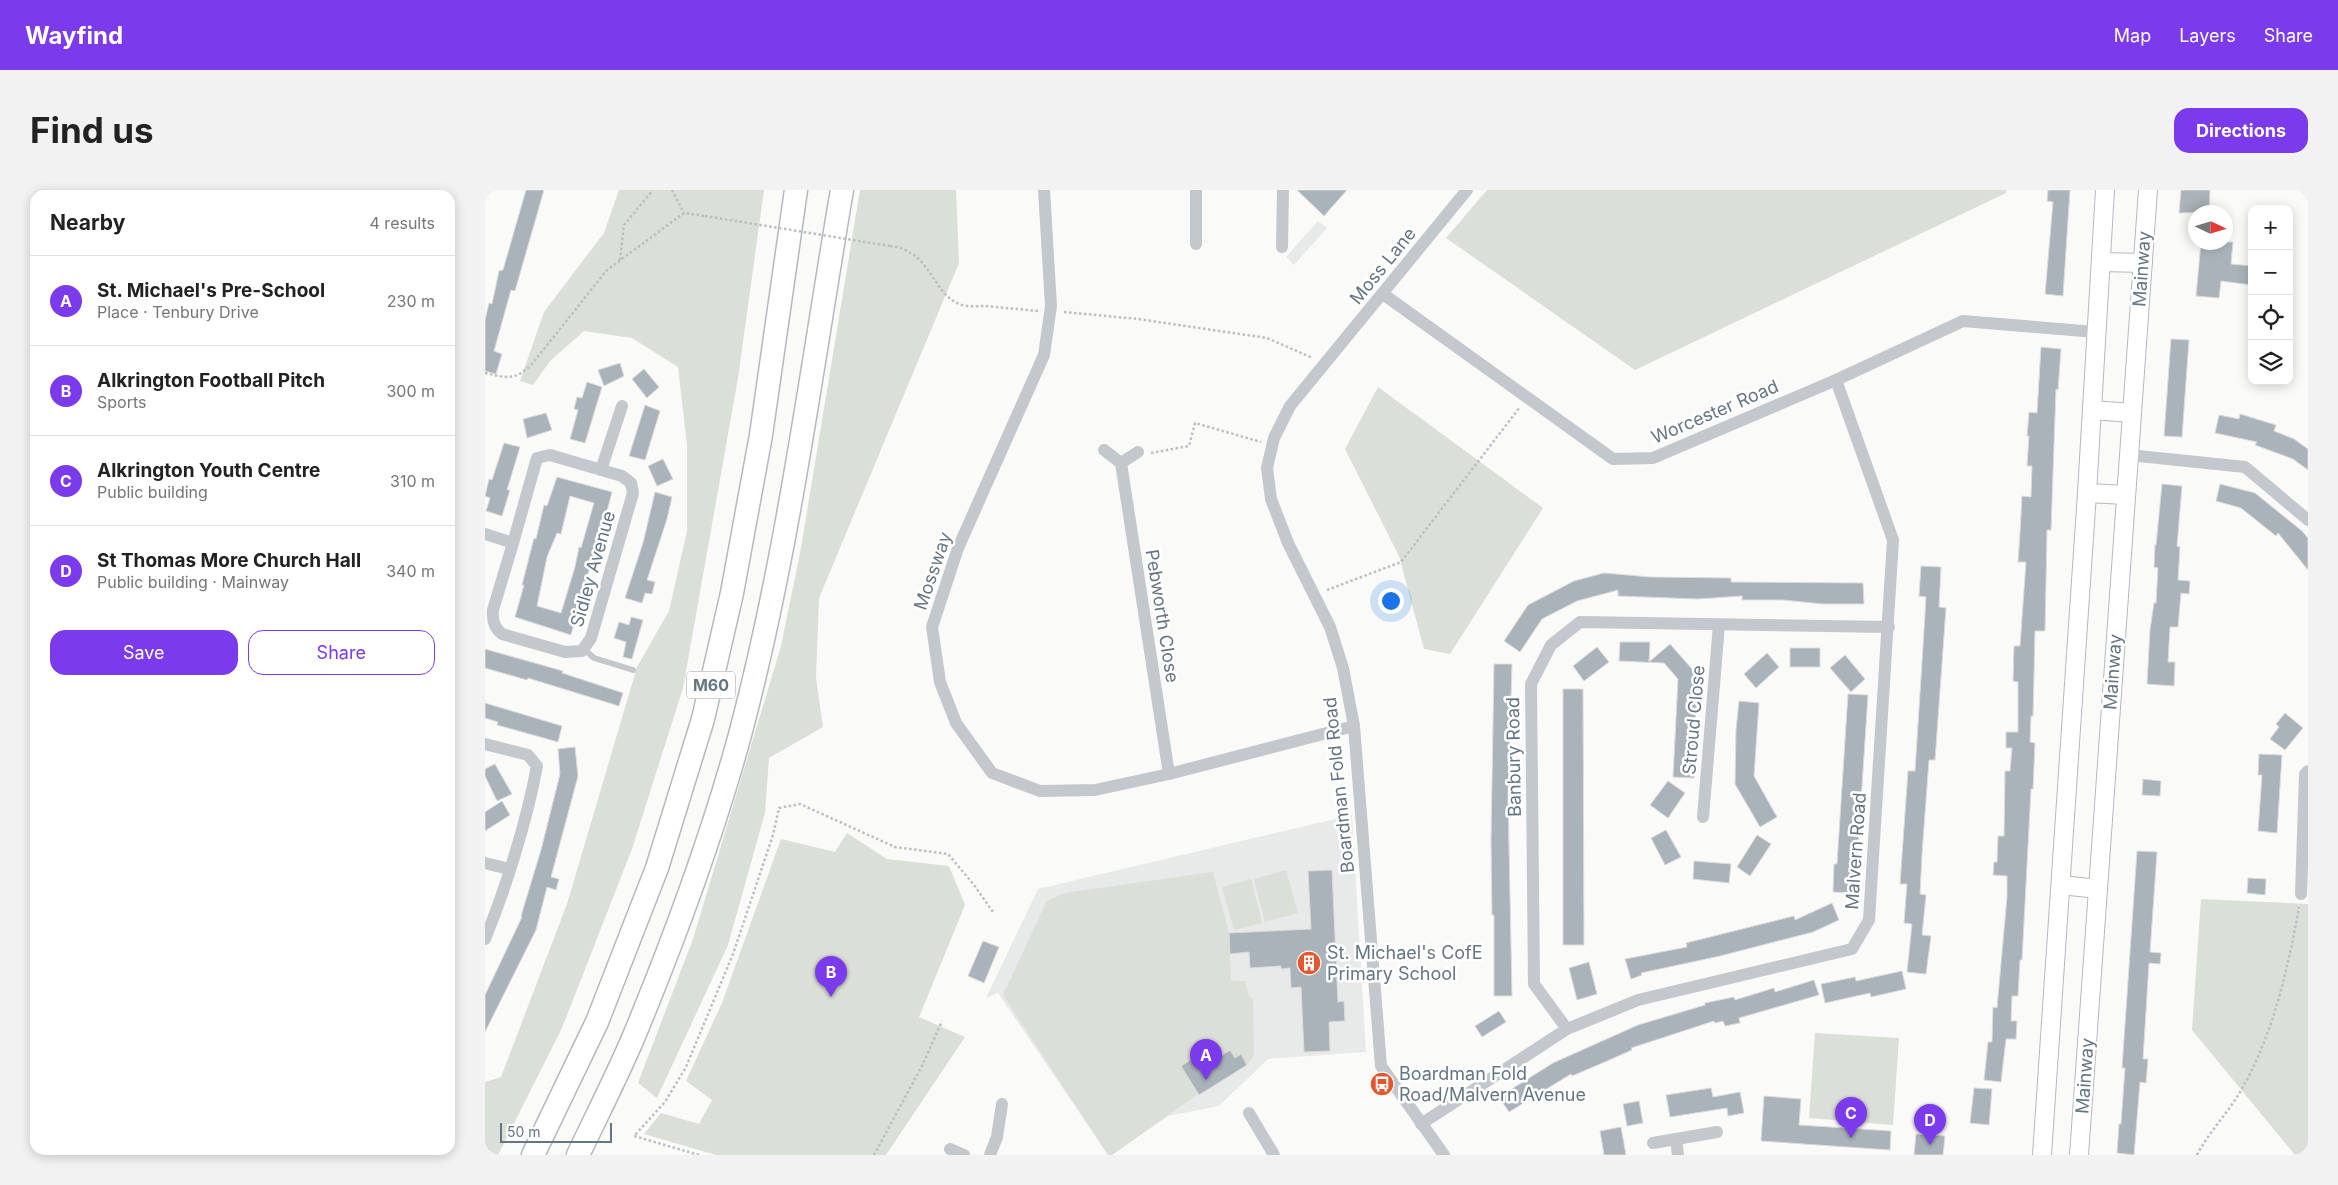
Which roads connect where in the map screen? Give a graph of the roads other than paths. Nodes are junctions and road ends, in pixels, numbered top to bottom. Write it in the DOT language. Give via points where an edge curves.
graph roads {
  1 [pos="796,190"];
  2 [pos="842,190"];
  3 [pos="1044,190"];
  4 [pos="1196,190"];
  5 [pos="1283,190"];
  6 [pos="1467,190"];
  7 [pos="2105,190"];
  8 [pos="2148,190"];
  9 [pos="1196,244"];
  10 [pos="1282,247"];
  11 [pos="2101,262"];
  12 [pos="2143,263"];
  13 [pos="1383,294"];
  14 [pos="2096,332"];
  15 [pos="1325,363"];
  16 [pos="1836,380"];
  17 [pos="622,406"];
  18 [pos="2092,410"];
  19 [pos="2132,413"];
  20 [pos="1104,450"];
  21 [pos="1138,452"];
  22 [pos="2129,455"];
  23 [pos="1121,463"];
  24 [pos="601,470"];
  25 [pos="2087,493"];
  26 [pos="2126,495"];
  27 [pos="2308,520"];
  28 [pos="485,534"];
  29 [pos="513,543"];
  30 [pos="1719,626"];
  31 [pos="1889,627"];
  32 [pos="584,650"];
  33 [pos="633,670"];
  34 [pos="1354,726"];
  35 [pos="485,744"];
  36 [pos="2308,771"];
  37 [pos="1169,774"];
  38 [pos="1703,817"];
  39 [pos="485,863"];
  40 [pos="509,869"];
  41 [pos="2061,886"];
  42 [pos="2098,889"];
  43 [pos="2301,894"];
  44 [pos="485,939"];
  45 [pos="1567,1029"];
  46 [pos="1001,1104"];
  47 [pos="1249,1114"];
  48 [pos="1421,1124"];
  49 [pos="1717,1132"];
  50 [pos="1676,1139"];
  51 [pos="1653,1143"];
  52 [pos="950,1149"];
  53 [pos="533,1155"];
  54 [pos="578,1155"];
  55 [pos="964,1155"];
  56 [pos="990,1155"];
  57 [pos="1274,1155"];
  58 [pos="1444,1155"];
  59 [pos="1677,1155"];
  60 [pos="2042,1155"];
  61 [pos="2079,1155"];
  1 -- 53 [label="highway, M60" via="761,435 732,594 703,719 657,868 597,1022"];
  2 -- 54 [label="highway, M60" via="802,445 769,610 740,732 695,880 633,1037"];
  3 -- 37 [label="street, Mossway" via="1050,312 1044,355 958,548 932,628 939,682 955,723 992,773 1040,792 1095,790"];
  4 -- 9 [label="street"];
  5 -- 10 [label="street"];
  6 -- 13 [label="street, Moss Lane"];
  7 -- 11 [label="street"];
  8 -- 12 [label="street, Mainway"];
  11 -- 12 [label="street"];
  11 -- 14 [label="street"];
  12 -- 19 [label="street, Mainway"];
  13 -- 15 [label="street, Moss Lane"];
  13 -- 16 [label="street, Worcester Road" via="1613,459 1653,458"];
  14 -- 16 [label="street, Worcester Road" via="1963,321"];
  14 -- 18 [label="street"];
  15 -- 34 [label="street, Boardman Fold Road" via="1290,406 1274,438 1267,468 1271,499 1288,543 1330,627 1343,668"];
  16 -- 31 [label="street, Malvern Road" via="1893,540"];
  17 -- 24 [label="street"];
  18 -- 19 [label="street"];
  18 -- 25 [label="street"];
  19 -- 22 [label="street, Mainway"];
  20 -- 23 [label="street"];
  21 -- 23 [label="street"];
  22 -- 26 [label="street, Mainway"];
  22 -- 27 [label="street" via="2245,467"];
  23 -- 37 [label="street, Pebworth Close"];
  24 -- 29 [label="street" via="550,455 537,458"];
  24 -- 32 [label="street, Sidley Avenue" via="628,479 633,493 591,638"];
  25 -- 26 [label="street"];
  25 -- 41 [label="street"];
  26 -- 42 [label="street, Mainway"];
  28 -- 29 [label="street"];
  29 -- 32 [label="street, Sidley Avenue" via="493,610 497,630 565,652"];
  30 -- 31 [label="street, Banbury Road"];
  30 -- 38 [label="street, Stroud Close"];
  30 -- 45 [label="street, Banbury Road" via="1580,622 1551,645 1531,684 1534,984"];
  31 -- 45 [label="street, Malvern Road" via="1869,920 1852,949 1638,1000"];
  32 -- 33 [label="lane" via="594,658"];
  34 -- 37 [label="street, Mossway"];
  34 -- 48 [label="street, Boardman Fold Road" via="1381,1066"];
  35 -- 40 [label="street" via="528,755 537,766"];
  36 -- 43 [label="street" via="2305,774"];
  39 -- 40 [label="street"];
  40 -- 44 [label="street"];
  41 -- 42 [label="street"];
  41 -- 60 [label="street"];
  42 -- 61 [label="street, Mainway"];
  45 -- 48 [label="street, Malvern Road"];
  46 -- 56 [label="street" via="997,1137"];
  47 -- 57 [label="street"];
  48 -- 58 [label="street, Boardman Fold Road"];
  49 -- 50 [label="street"];
  50 -- 51 [label="street"];
  50 -- 59 [label="street"];
  52 -- 55 [label="street"];
}
